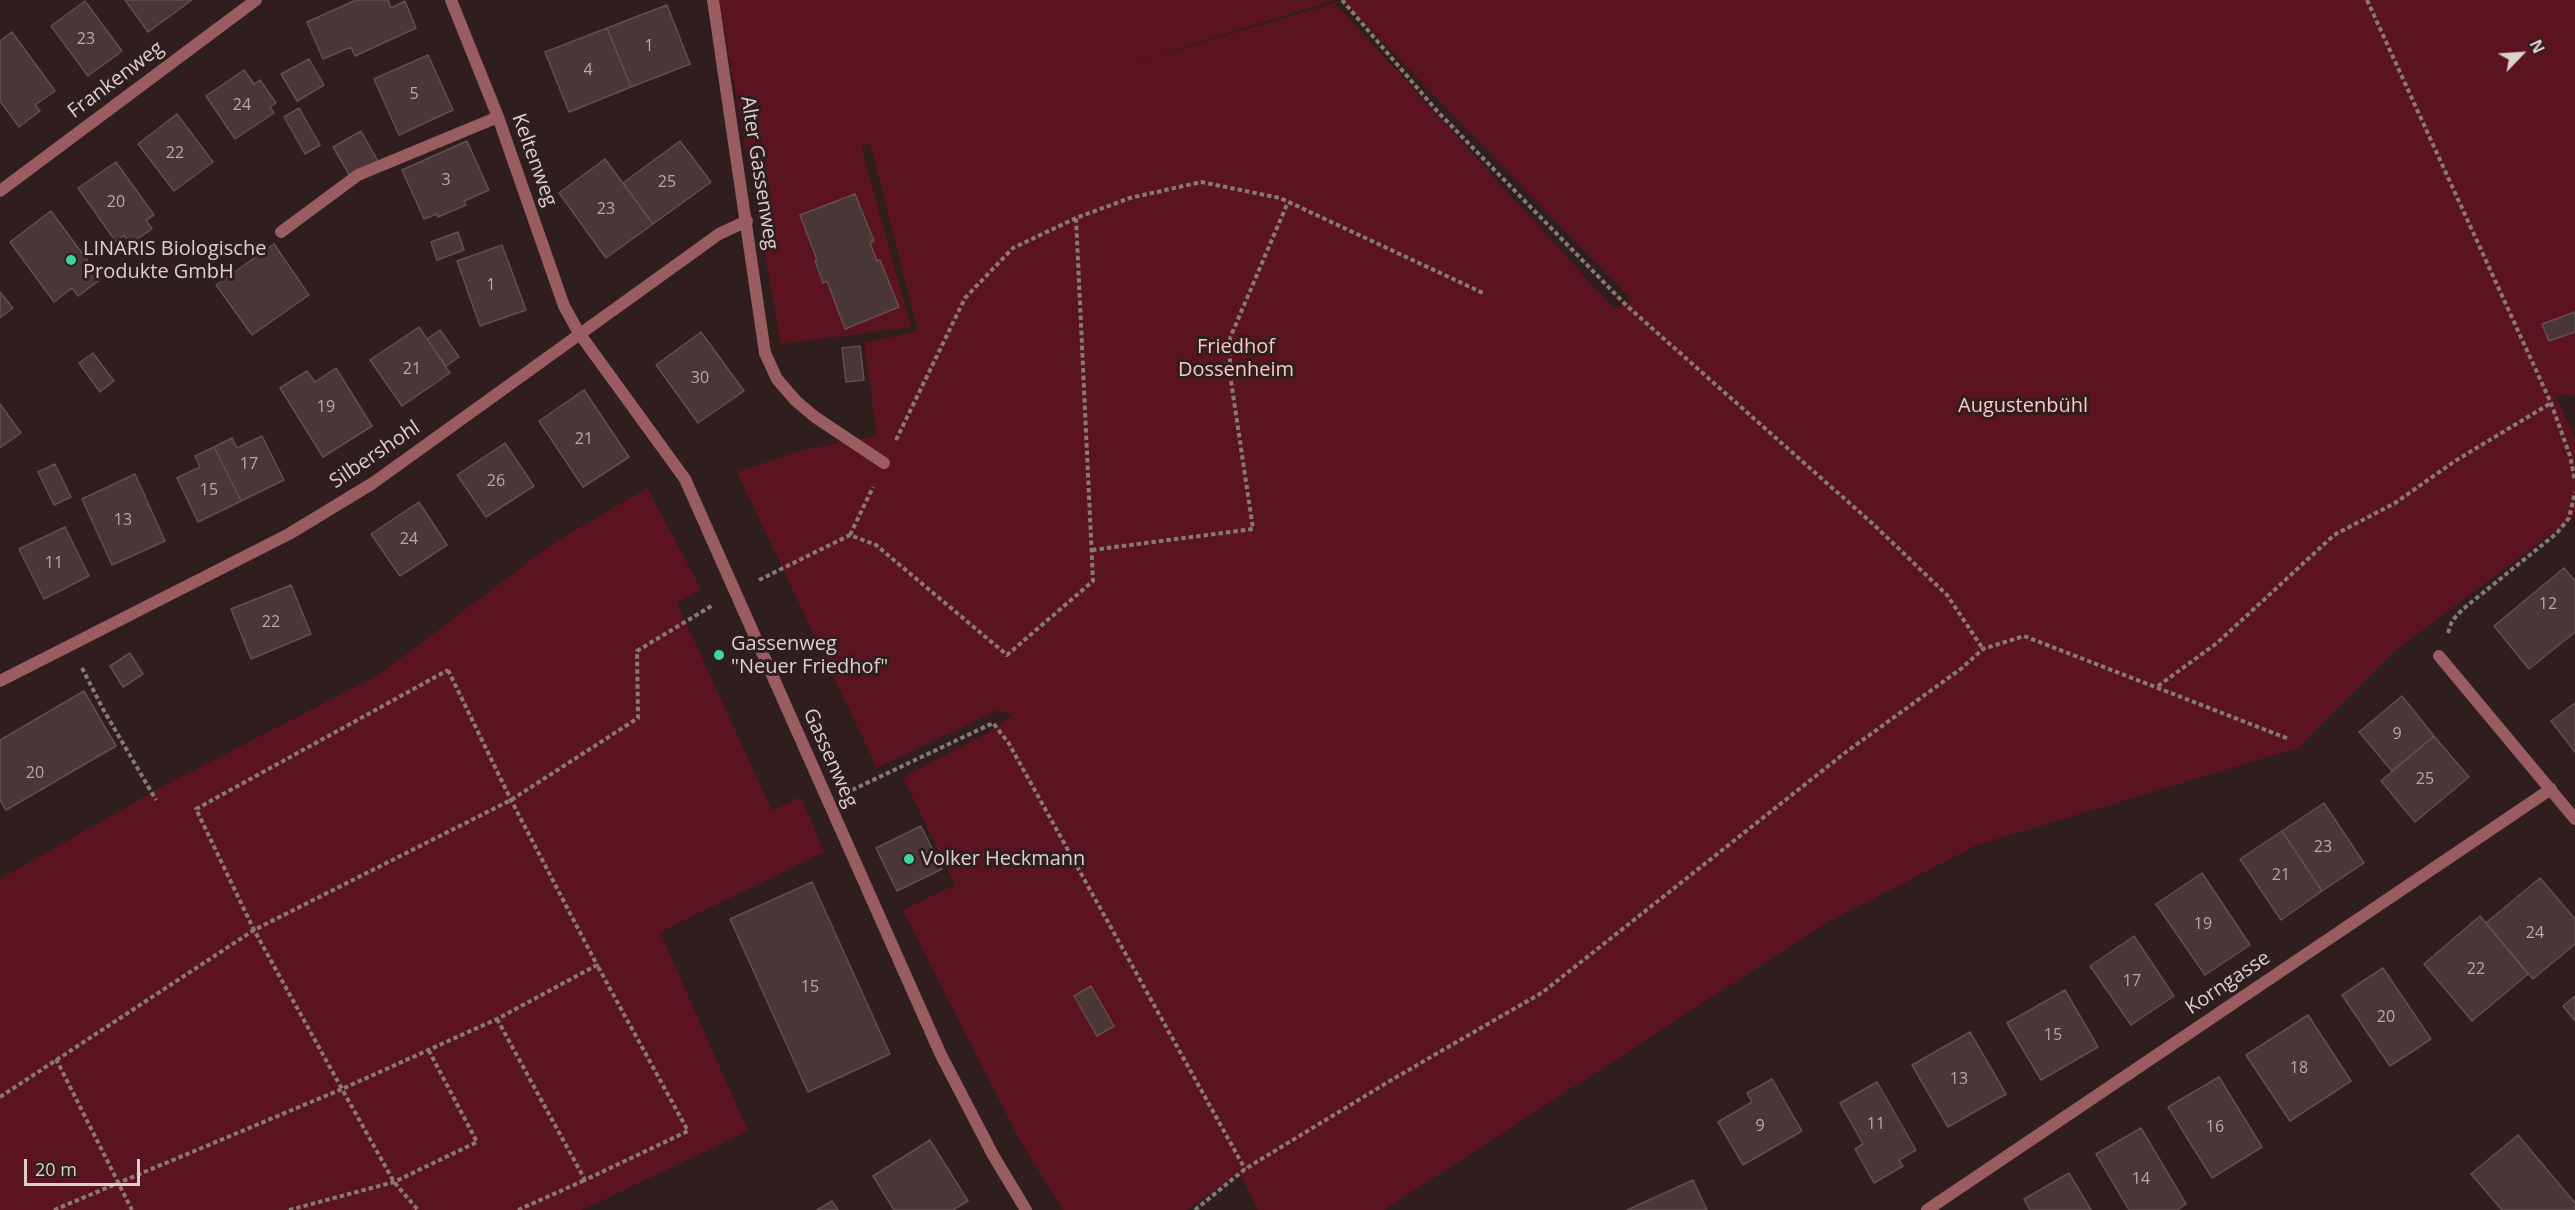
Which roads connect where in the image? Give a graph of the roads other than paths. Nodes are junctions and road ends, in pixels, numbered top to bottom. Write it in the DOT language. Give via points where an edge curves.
graph roads {
  1 [pos="256,0"];
  2 [pos="451,0"];
  3 [pos="713,0"];
  4 [pos="498,117"];
  5 [pos="0,191"];
  6 [pos="747,221"];
  7 [pos="281,232"];
  8 [pos="579,333"];
  9 [pos="884,463"];
  10 [pos="2439,656"];
  11 [pos="0,681"];
  12 [pos="2551,789"];
  13 [pos="2575,819"];
  14 [pos="1026,1210"];
  15 [pos="1927,1210"];
  1 -- 5 [label="street, Frankenweg"];
  2 -- 4 [label="street, Keltenweg"];
  3 -- 6 [label="street, Alter Gassenweg"];
  4 -- 7 [label="street" via="358,175"];
  4 -- 8 [label="street, Keltenweg" via="564,306"];
  6 -- 8 [label="street, Silbershohl" via="719,234"];
  6 -- 9 [label="street, Alter Gassenweg" via="765,353 777,379 815,417"];
  8 -- 11 [label="street, Silbershohl" via="373,483 289,534"];
  8 -- 14 [label="street, Gassenweg" via="677,465 941,1055"];
  10 -- 12 [label="street"];
  12 -- 13 [label="street"];
  12 -- 15 [label="street, Korngasse"];
}
